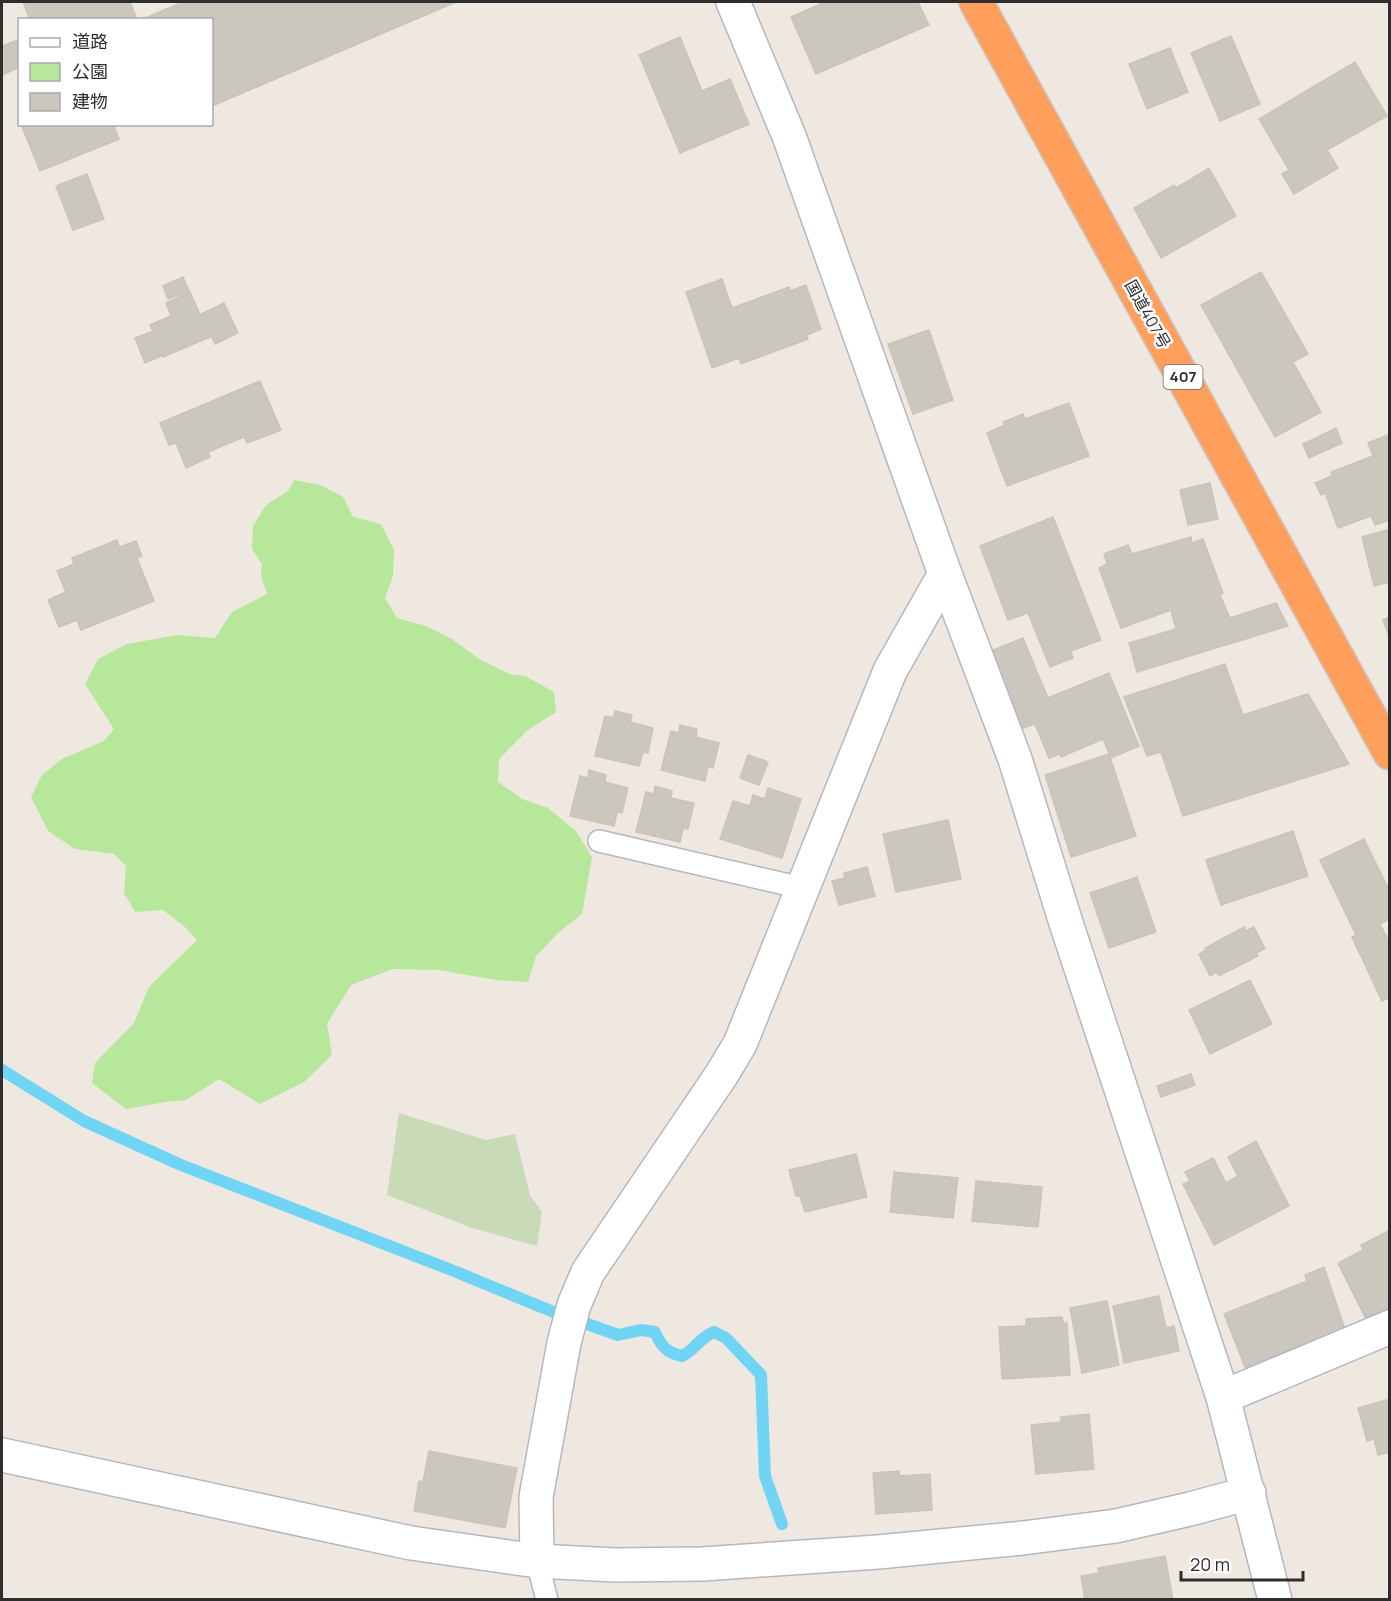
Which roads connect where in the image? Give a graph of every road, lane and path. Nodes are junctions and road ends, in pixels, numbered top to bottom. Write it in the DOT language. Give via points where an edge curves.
graph roads {
  1 [pos="733,2"];
  2 [pos="975,2"];
  3 [pos="945,574"];
  4 [pos="1389,753"];
  5 [pos="599,841"];
  6 [pos="802,888"];
  7 [pos="1389,1327"];
  8 [pos="1223,1397"];
  9 [pos="2,1455"];
  10 [pos="1249,1492"];
  11 [pos="537,1561"];
  12 [pos="547,1599"];
  13 [pos="1275,1599"];
  1 -- 3 [label="street" via="789,136"];
  2 -- 4 [label="highway, 国道407号 / 407"];
  3 -- 6 [label="street" via="890,671"];
  3 -- 8 [label="street" via="1015,759"];
  5 -- 6 [label="lane"];
  6 -- 11 [label="street" via="740,1044 588,1272 574,1305 536,1497"];
  7 -- 8 [label="street"];
  8 -- 10 [label="street"];
  9 -- 11 [label="street" via="411,1543"];
  10 -- 11 [label="street" via="1116,1526 1023,1538 702,1564"];
  10 -- 13 [label="street"];
  11 -- 12 [label="lane"];
}
